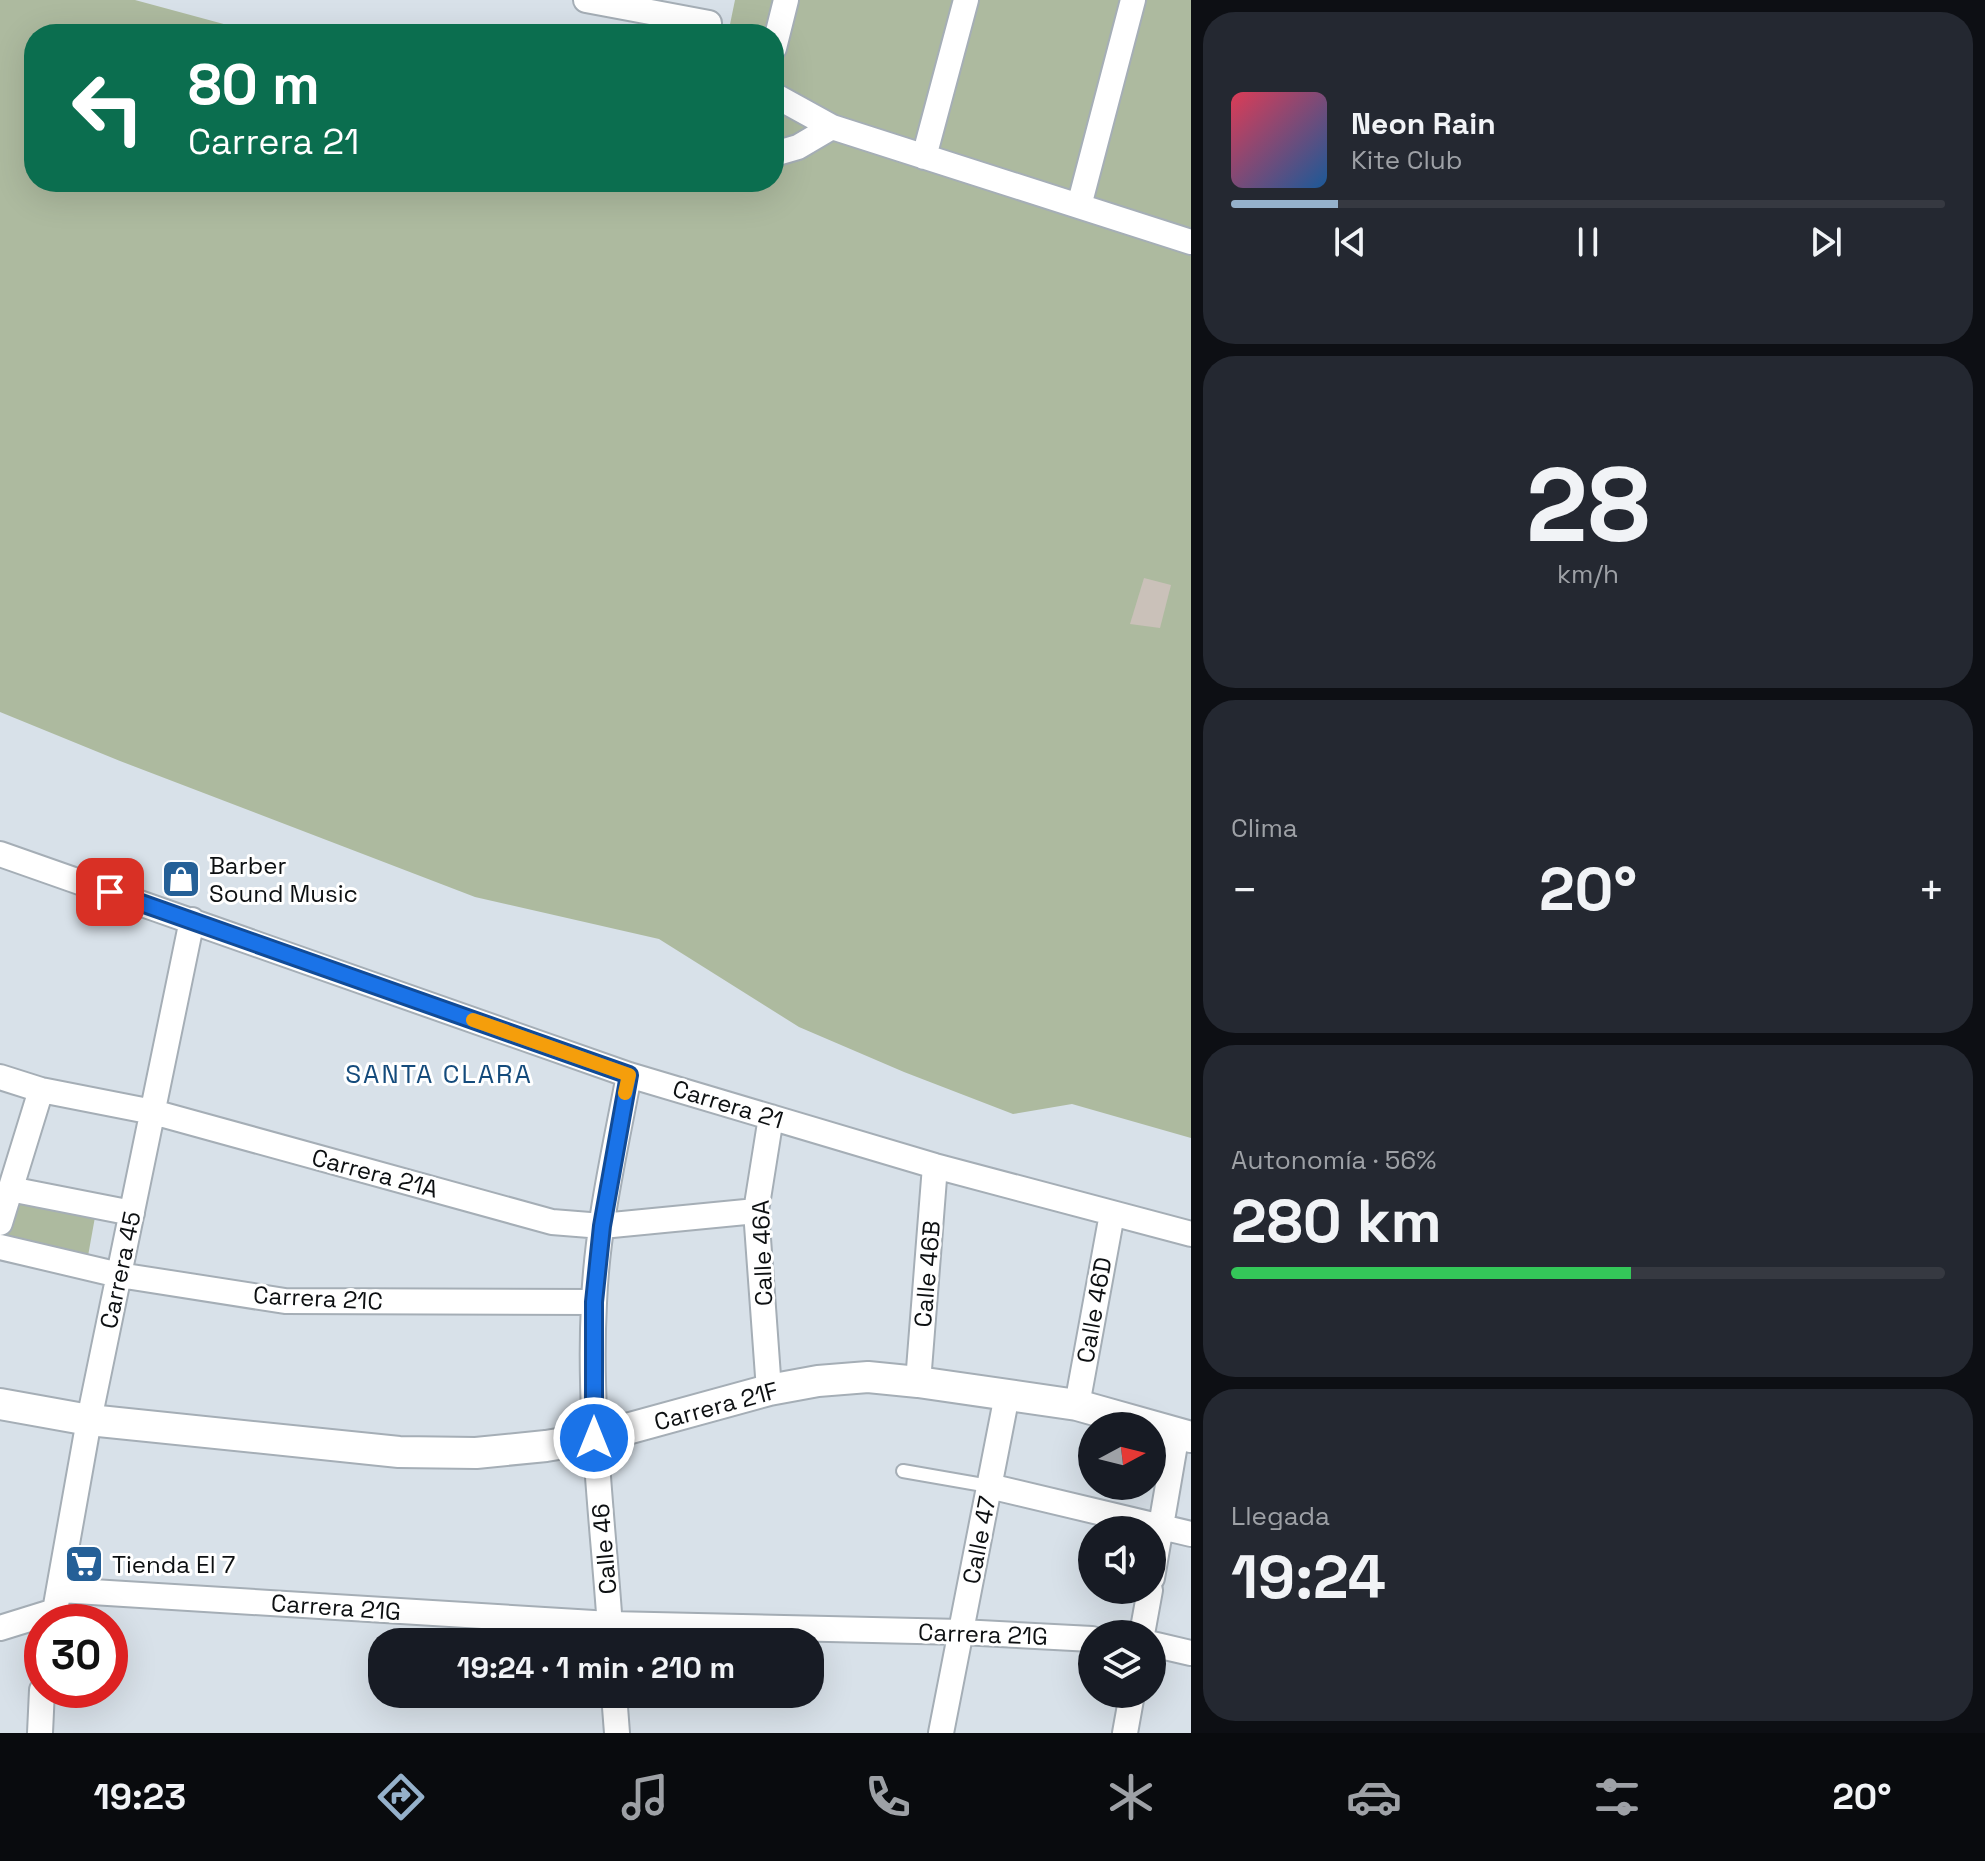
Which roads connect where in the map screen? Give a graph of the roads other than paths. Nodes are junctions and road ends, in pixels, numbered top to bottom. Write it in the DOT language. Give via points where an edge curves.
graph roads {
  1 [pos="586,0"];
  2 [pos="692,0"];
  3 [pos="786,0"];
  4 [pos="966,0"];
  5 [pos="1133,0"];
  6 [pos="696,24"];
  7 [pos="711,24"];
  8 [pos="780,24"];
  9 [pos="784,101"];
  10 [pos="832,127"];
  11 [pos="784,151"];
  12 [pos="924,157"];
  13 [pos="1079,206"];
  14 [pos="1191,242"];
  15 [pos="0,854"];
  16 [pos="192,920"];
  17 [pos="629,1075"];
  18 [pos="0,1077"];
  19 [pos="41,1090"];
  20 [pos="153,1112"];
  21 [pos="771,1117"];
  22 [pos="935,1166"];
  23 [pos="10,1189"];
  24 [pos="756,1211"];
  25 [pos="132,1213"];
  26 [pos="1112,1214"];
  27 [pos="0,1223"];
  28 [pos="602,1226"];
  29 [pos="1191,1234"];
  30 [pos="0,1247"];
  31 [pos="119,1275"];
  32 [pos="594,1302"];
  33 [pos="918,1382"];
  34 [pos="769,1390"];
  35 [pos="1007,1395"];
  36 [pos="0,1404"];
  37 [pos="1077,1405"];
  38 [pos="89,1420"];
  39 [pos="1184,1435"];
  40 [pos="594,1438"];
  41 [pos="903,1471"];
  42 [pos="989,1486"];
  43 [pos="1112,1516"];
  44 [pos="1164,1516"];
  45 [pos="1166,1529"];
  46 [pos="1191,1534"];
  47 [pos="57,1604"];
  48 [pos="128,1611"];
  49 [pos="24,1619"];
  50 [pos="0,1628"];
  51 [pos="499,1628"];
  52 [pos="610,1628"];
  53 [pos="824,1632"];
  54 [pos="961,1632"];
  55 [pos="1078,1638"];
  56 [pos="1166,1647"];
  57 [pos="1191,1653"];
  58 [pos="41,1708"];
  59 [pos="615,1708"];
  60 [pos="1129,1708"];
  61 [pos="40,1733"];
  62 [pos="617,1733"];
  63 [pos="941,1733"];
  64 [pos="1125,1733"];
  1 -- 6 [label="street"];
  2 -- 7 [label="street"];
  3 -- 8 [label="street"];
  4 -- 12 [label="street"];
  5 -- 13 [label="street"];
  9 -- 10 [label="street"];
  10 -- 11 [label="street"];
  10 -- 12 [label="street"];
  12 -- 13 [label="street"];
  13 -- 14 [label="street"];
  15 -- 16 [label="street, Carrera 21"];
  16 -- 17 [label="street, Carrera 21"];
  16 -- 20 [label="street, Carrera 45"];
  17 -- 21 [label="street, Carrera 21"];
  17 -- 28 [label="street, Calle 46"];
  18 -- 19 [label="street, Carrera 21A"];
  19 -- 20 [label="street, Carrera 21A"];
  19 -- 23 [label="street"];
  20 -- 25 [label="street, Carrera 45"];
  20 -- 28 [label="street, Carrera 21A" via="552,1222"];
  21 -- 22 [label="street, Carrera 21"];
  21 -- 24 [label="street, Calle 46A"];
  22 -- 26 [label="street, Carrera 21"];
  22 -- 33 [label="street, Calle 46B"];
  23 -- 25 [label="street"];
  23 -- 27 [label="street"];
  24 -- 28 [label="street, Carrera 21A"];
  24 -- 34 [label="street, Calle 46A"];
  25 -- 31 [label="street, Carrera 45"];
  26 -- 29 [label="street, Carrera 21"];
  26 -- 37 [label="street, Calle 46D"];
  28 -- 32 [label="street, Calle 46"];
  30 -- 31 [label="street, Carrera 21C"];
  31 -- 32 [label="street, Carrera 21C" via="285,1301"];
  31 -- 38 [label="street, Carrera 45"];
  32 -- 40 [label="street, Calle 46"];
  33 -- 34 [label="street, Carrera 21F" via="868,1377"];
  33 -- 35 [label="street, Carrera 21F"];
  34 -- 40 [label="street, Carrera 21F"];
  35 -- 37 [label="street, Carrera 21F"];
  35 -- 42 [label="street, Calle 47"];
  36 -- 38 [label="street, Carrera 21F"];
  37 -- 39 [label="street, Carrera 21F"];
  38 -- 40 [label="street, Carrera 21F" via="399,1452 476,1453"];
  38 -- 47 [label="street, Carrera 45"];
  39 -- 44 [label="street"];
  40 -- 52 [label="street, Calle 46"];
  41 -- 42 [label="lane"];
  42 -- 43 [label="street"];
  42 -- 54 [label="street, Calle 47"];
  45 -- 46 [label="street"];
  48 -- 51 [label="street, Carrera 21G"];
  49 -- 50 [label="street"];
  53 -- 54 [label="street, Carrera 21G"];
  54 -- 55 [label="street, Carrera 21G"];
  54 -- 63 [label="street, Calle 47"];
  56 -- 57 [label="street"];
  58 -- 61 [label="street"];
  59 -- 62 [label="street"];
  60 -- 64 [label="street"];
}
